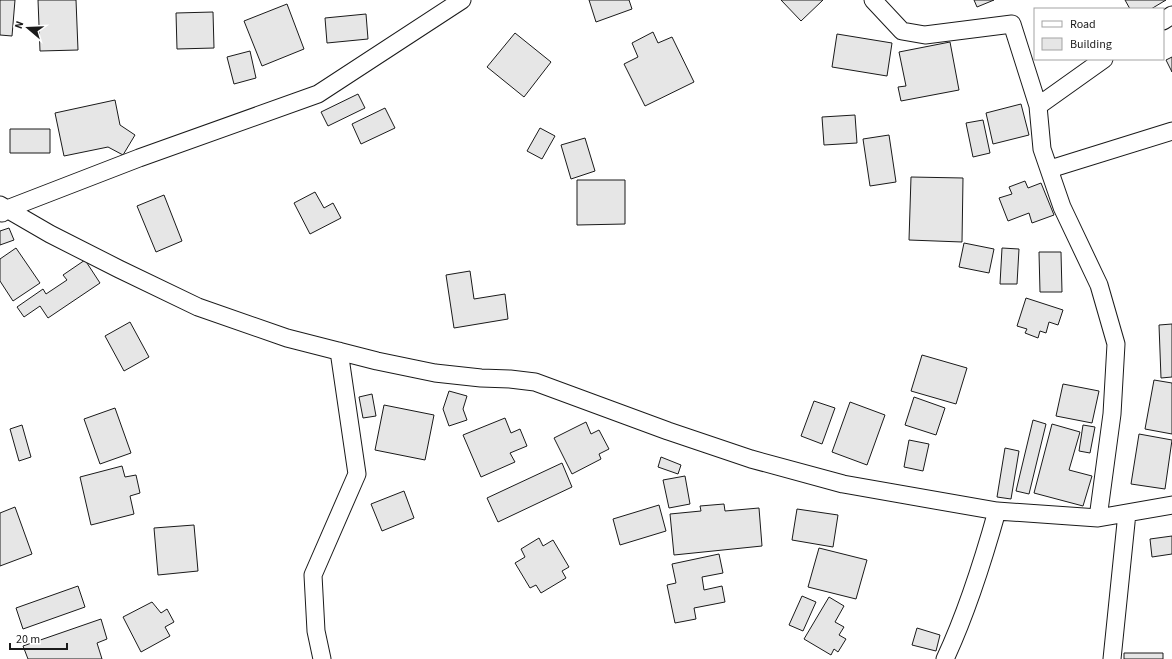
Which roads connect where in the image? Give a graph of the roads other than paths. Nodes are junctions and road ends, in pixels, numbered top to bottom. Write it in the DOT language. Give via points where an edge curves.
graph roads {
  1 [pos="462,0"];
  2 [pos="873,0"];
  3 [pos="1103,60"];
  4 [pos="1038,106"];
  5 [pos="1172,131"];
  6 [pos="1050,169"];
  7 [pos="2,210"];
  8 [pos="339,351"];
  9 [pos="1172,505"];
  10 [pos="997,511"];
  11 [pos="1127,513"];
  12 [pos="1098,518"];
  13 [pos="322,659"];
  14 [pos="944,659"];
  15 [pos="1112,659"];
  1 -- 7 [label="street" via="318,94"];
  2 -- 4 [label="street" via="902,31 925,35 1012,24"];
  3 -- 4 [label="street"];
  4 -- 6 [label="street" via="1042,148"];
  5 -- 6 [label="street"];
  6 -- 12 [label="street" via="1062,207 1099,285 1116,344 1112,414"];
  7 -- 8 [label="street" via="198,307 288,338"];
  8 -- 10 [label="street" via="435,373 535,382 751,459 843,484"];
  8 -- 13 [label="street" via="357,474 313,575 316,631"];
  9 -- 11 [label="street"];
  10 -- 12 [label="street"];
  10 -- 14 [label="street" via="984,560"];
  11 -- 12 [label="street"];
  11 -- 15 [label="street"];
}
